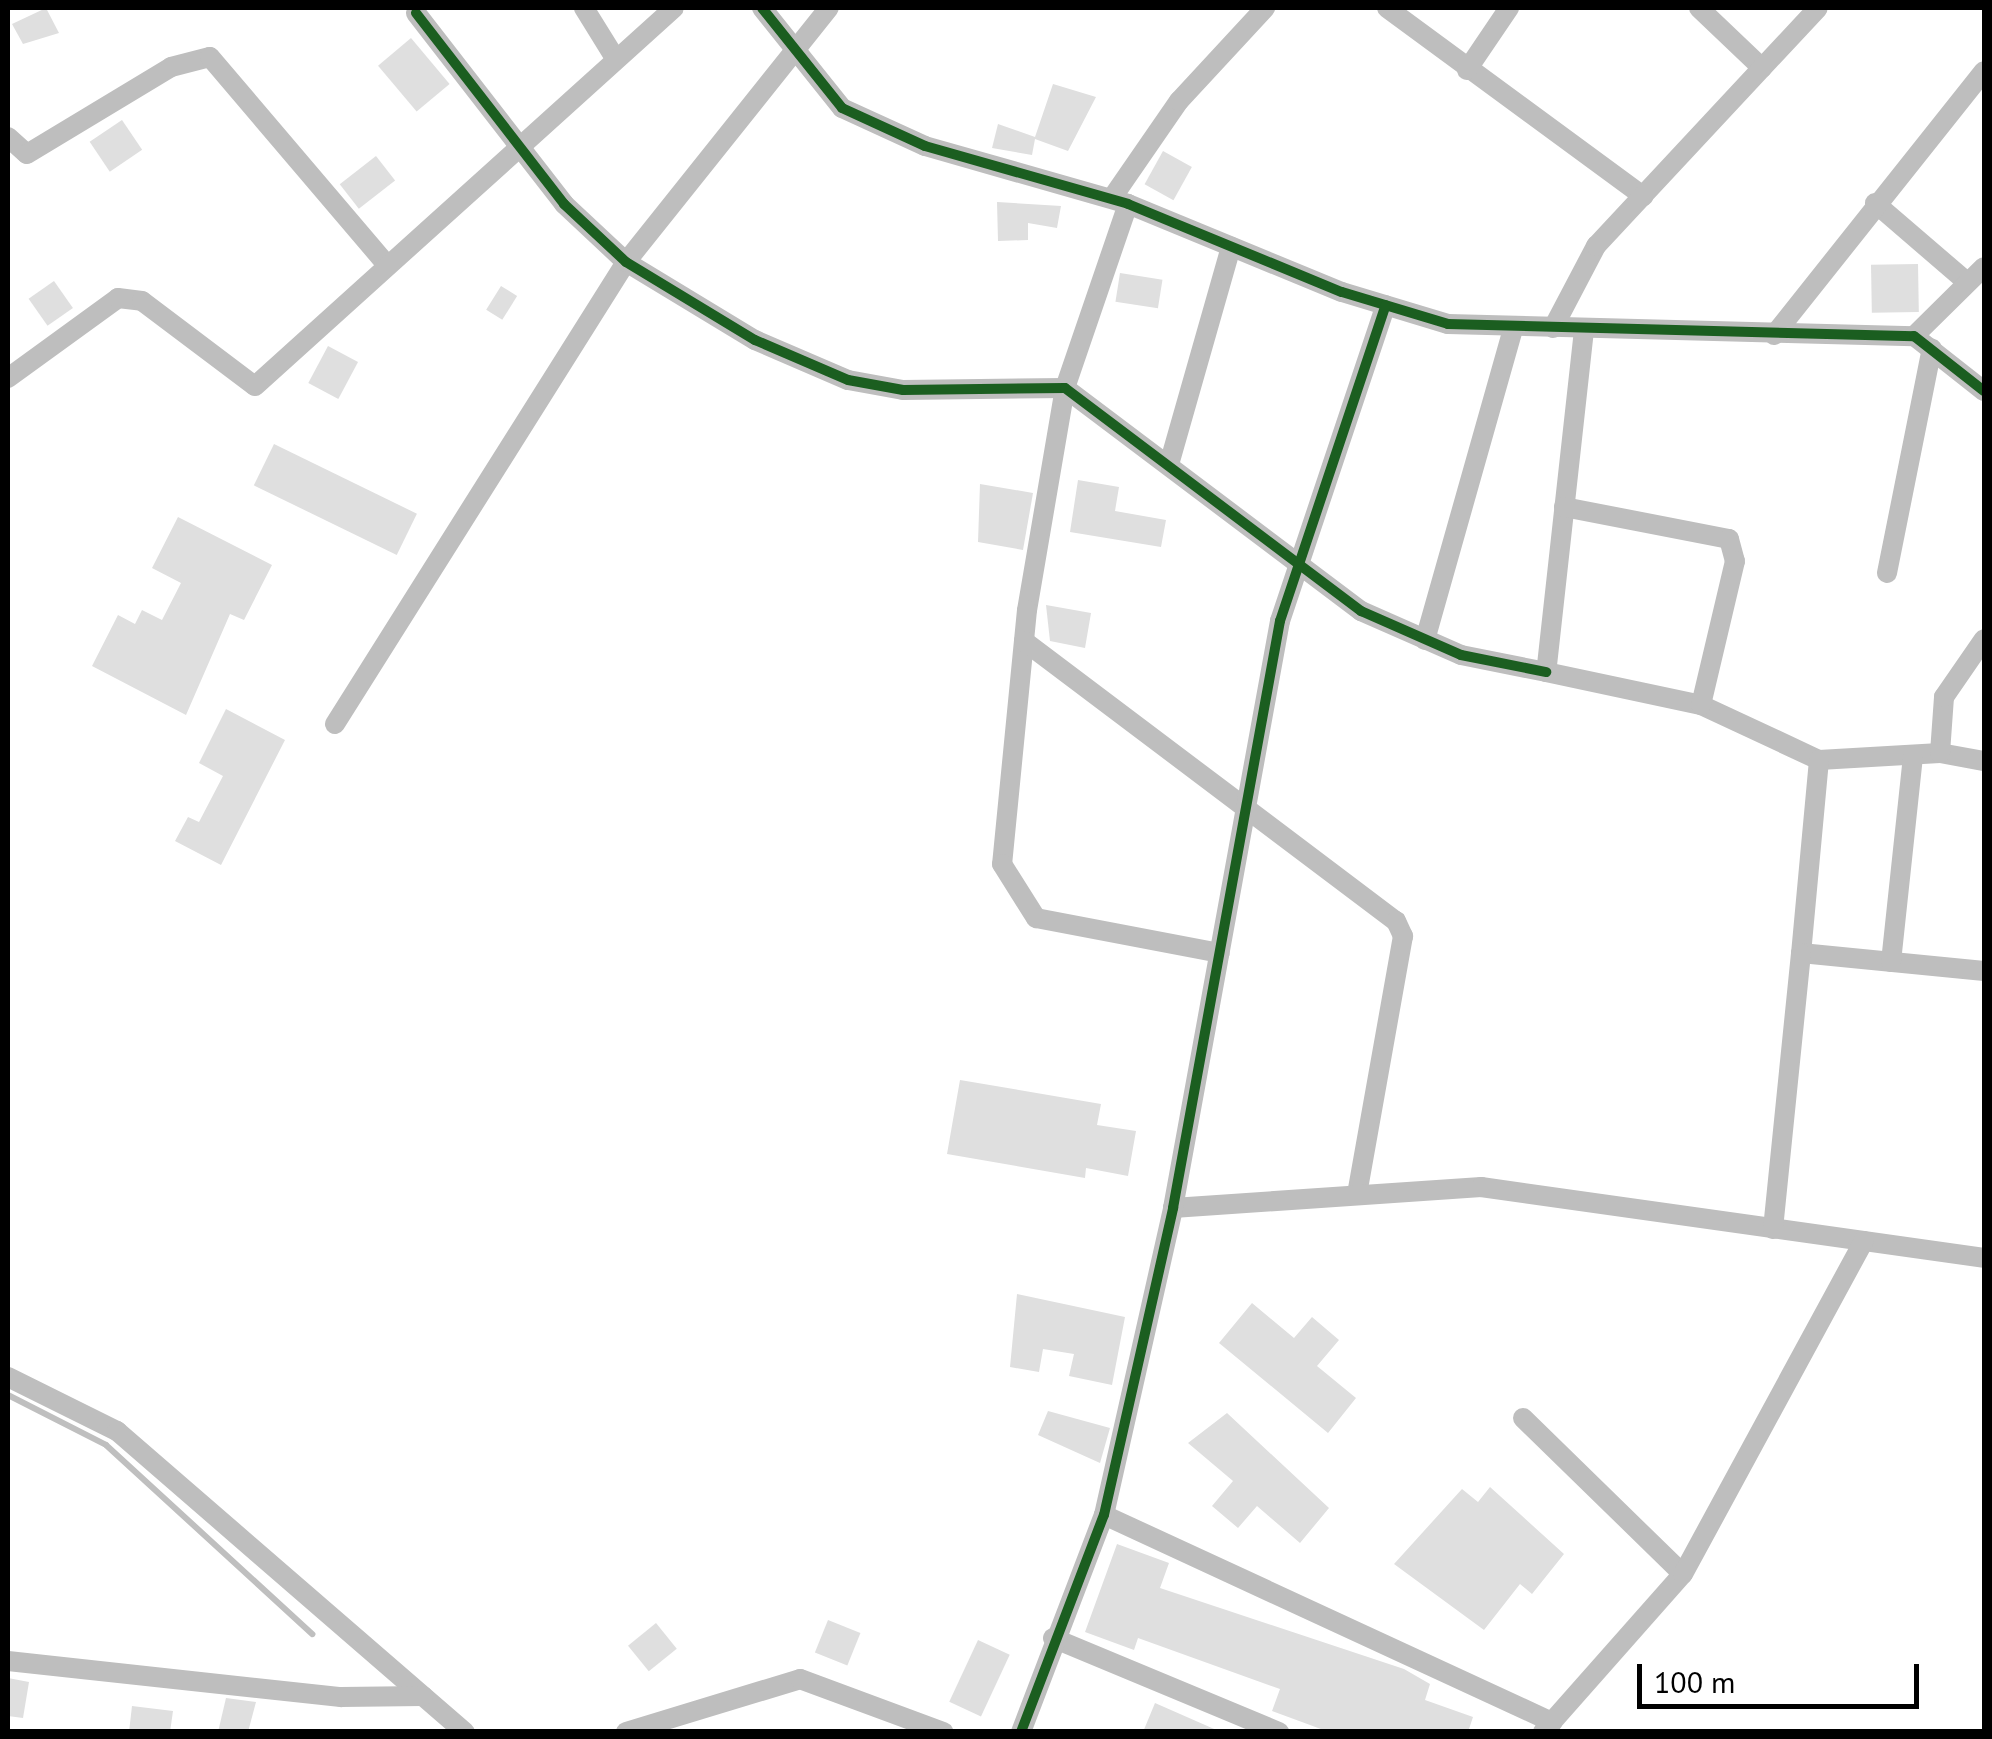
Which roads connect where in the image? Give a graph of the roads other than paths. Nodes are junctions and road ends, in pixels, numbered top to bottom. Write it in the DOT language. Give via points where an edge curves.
graph roads {
  1 [pos="584,8"];
  2 [pos="674,8"];
  3 [pos="762,8"];
  4 [pos="828,8"];
  5 [pos="1265,8"];
  6 [pos="1387,8"];
  7 [pos="1509,8"];
  8 [pos="1699,8"];
  9 [pos="1818,8"];
  10 [pos="416,13"];
  11 [pos="792,45"];
  12 [pos="615,58"];
  13 [pos="1762,68"];
  14 [pos="1467,70"];
  15 [pos="1984,71"];
  16 [pos="8,138"];
  17 [pos="520,147"];
  18 [pos="1643,196"];
  19 [pos="1120,201"];
  20 [pos="1875,203"];
  21 [pos="1232,247"];
  22 [pos="626,262"];
  23 [pos="386,265"];
  24 [pos="1984,267"];
  25 [pos="1967,282"];
  26 [pos="1386,306"];
  27 [pos="1514,326"];
  28 [pos="1553,328"];
  29 [pos="1584,330"];
  30 [pos="1774,336"];
  31 [pos="1914,336"];
  32 [pos="1932,348"];
  33 [pos="8,378"];
  34 [pos="1064,388"];
  35 [pos="1984,391"];
  36 [pos="1170,461"];
  37 [pos="1564,506"];
  38 [pos="1294,562"];
  39 [pos="1888,573"];
  40 [pos="1984,639"];
  41 [pos="1425,640"];
  42 [pos="1024,641"];
  43 [pos="1546,672"];
  44 [pos="1701,705"];
  45 [pos="336,724"];
  46 [pos="1940,754"];
  47 [pos="1913,755"];
  48 [pos="1818,760"];
  49 [pos="1984,761"];
  50 [pos="1246,807"];
  51 [pos="1801,953"];
  52 [pos="1220,954"];
  53 [pos="1891,962"];
  54 [pos="1984,971"];
  55 [pos="1357,1195"];
  56 [pos="1173,1208"];
  57 [pos="1773,1229"];
  58 [pos="1864,1242"];
  59 [pos="1984,1258"];
  60 [pos="8,1376"];
  61 [pos="1523,1418"];
  62 [pos="1104,1514"];
  63 [pos="1683,1574"];
  64 [pos="1053,1638"];
  65 [pos="8,1660"];
  66 [pos="424,1697"];
  67 [pos="1547,1726"];
  68 [pos="464,1732"];
  69 [pos="626,1732"];
  70 [pos="943,1732"];
  71 [pos="1020,1732"];
  72 [pos="1280,1732"];
  1 -- 12 [label="street"];
  2 -- 12 [label="street"];
  3 -- 11 [label="street"];
  4 -- 11 [label="street"];
  5 -- 19 [label="street" via="1179,101"];
  6 -- 14 [label="street"];
  7 -- 14 [label="street"];
  8 -- 13 [label="street"];
  9 -- 13 [label="street"];
  10 -- 17 [label="street"];
  11 -- 19 [label="street" via="842,108 925,146"];
  11 -- 22 [label="street"];
  12 -- 17 [label="street"];
  13 -- 18 [label="street"];
  14 -- 18 [label="street"];
  15 -- 20 [label="street"];
  16 -- 23 [label="street" via="27,154 170,67 210,58"];
  17 -- 22 [label="street"];
  17 -- 23 [label="street"];
  18 -- 28 [label="street" via="1596,246"];
  19 -- 21 [label="street"];
  19 -- 34 [label="street"];
  20 -- 25 [label="street"];
  20 -- 30 [label="street"];
  21 -- 26 [label="street"];
  21 -- 36 [label="street"];
  22 -- 34 [label="street" via="755,340 848,380 903,390"];
  22 -- 45 [label="street"];
  23 -- 33 [label="street" via="256,386 142,302 118,298"];
  24 -- 25 [label="street"];
  25 -- 31 [label="street"];
  26 -- 27 [label="street" via="1448,324"];
  26 -- 38 [label="street"];
  27 -- 28 [label="street"];
  27 -- 41 [label="street"];
  28 -- 29 [label="street"];
  29 -- 30 [label="street"];
  29 -- 37 [label="street"];
  30 -- 31 [label="street"];
  31 -- 32 [label="street"];
  32 -- 35 [label="street"];
  32 -- 39 [label="street"];
  34 -- 36 [label="street"];
  34 -- 42 [label="street"];
  36 -- 38 [label="street"];
  37 -- 43 [label="street"];
  37 -- 44 [label="street" via="1729,539 1734,560"];
  38 -- 41 [label="street" via="1361,611"];
  38 -- 50 [label="street"];
  40 -- 46 [label="street" via="1944,697"];
  41 -- 43 [label="street"];
  42 -- 50 [label="street"];
  42 -- 52 [label="street" via="1002,864 1013,893 1036,918"];
  43 -- 44 [label="street"];
  44 -- 48 [label="street"];
  46 -- 47 [label="street"];
  46 -- 49 [label="street"];
  47 -- 48 [label="street"];
  47 -- 53 [label="street"];
  48 -- 51 [label="street"];
  50 -- 52 [label="street"];
  50 -- 55 [label="street" via="1403,936"];
  51 -- 53 [label="street"];
  51 -- 57 [label="street"];
  52 -- 56 [label="street"];
  53 -- 54 [label="street"];
  55 -- 56 [label="street"];
  55 -- 57 [label="street" via="1481,1187"];
  56 -- 62 [label="street"];
  57 -- 58 [label="street"];
  58 -- 59 [label="street"];
  58 -- 63 [label="street"];
  60 -- 66 [label="street" via="117,1432"];
  61 -- 63 [label="street"];
  62 -- 64 [label="street"];
  62 -- 67 [label="street"];
  63 -- 67 [label="street"];
  64 -- 71 [label="street"];
  64 -- 72 [label="street"];
  65 -- 66 [label="street" via="342,1697"];
  66 -- 68 [label="street"];
  69 -- 70 [label="street" via="800,1679 830,1682"];
}
